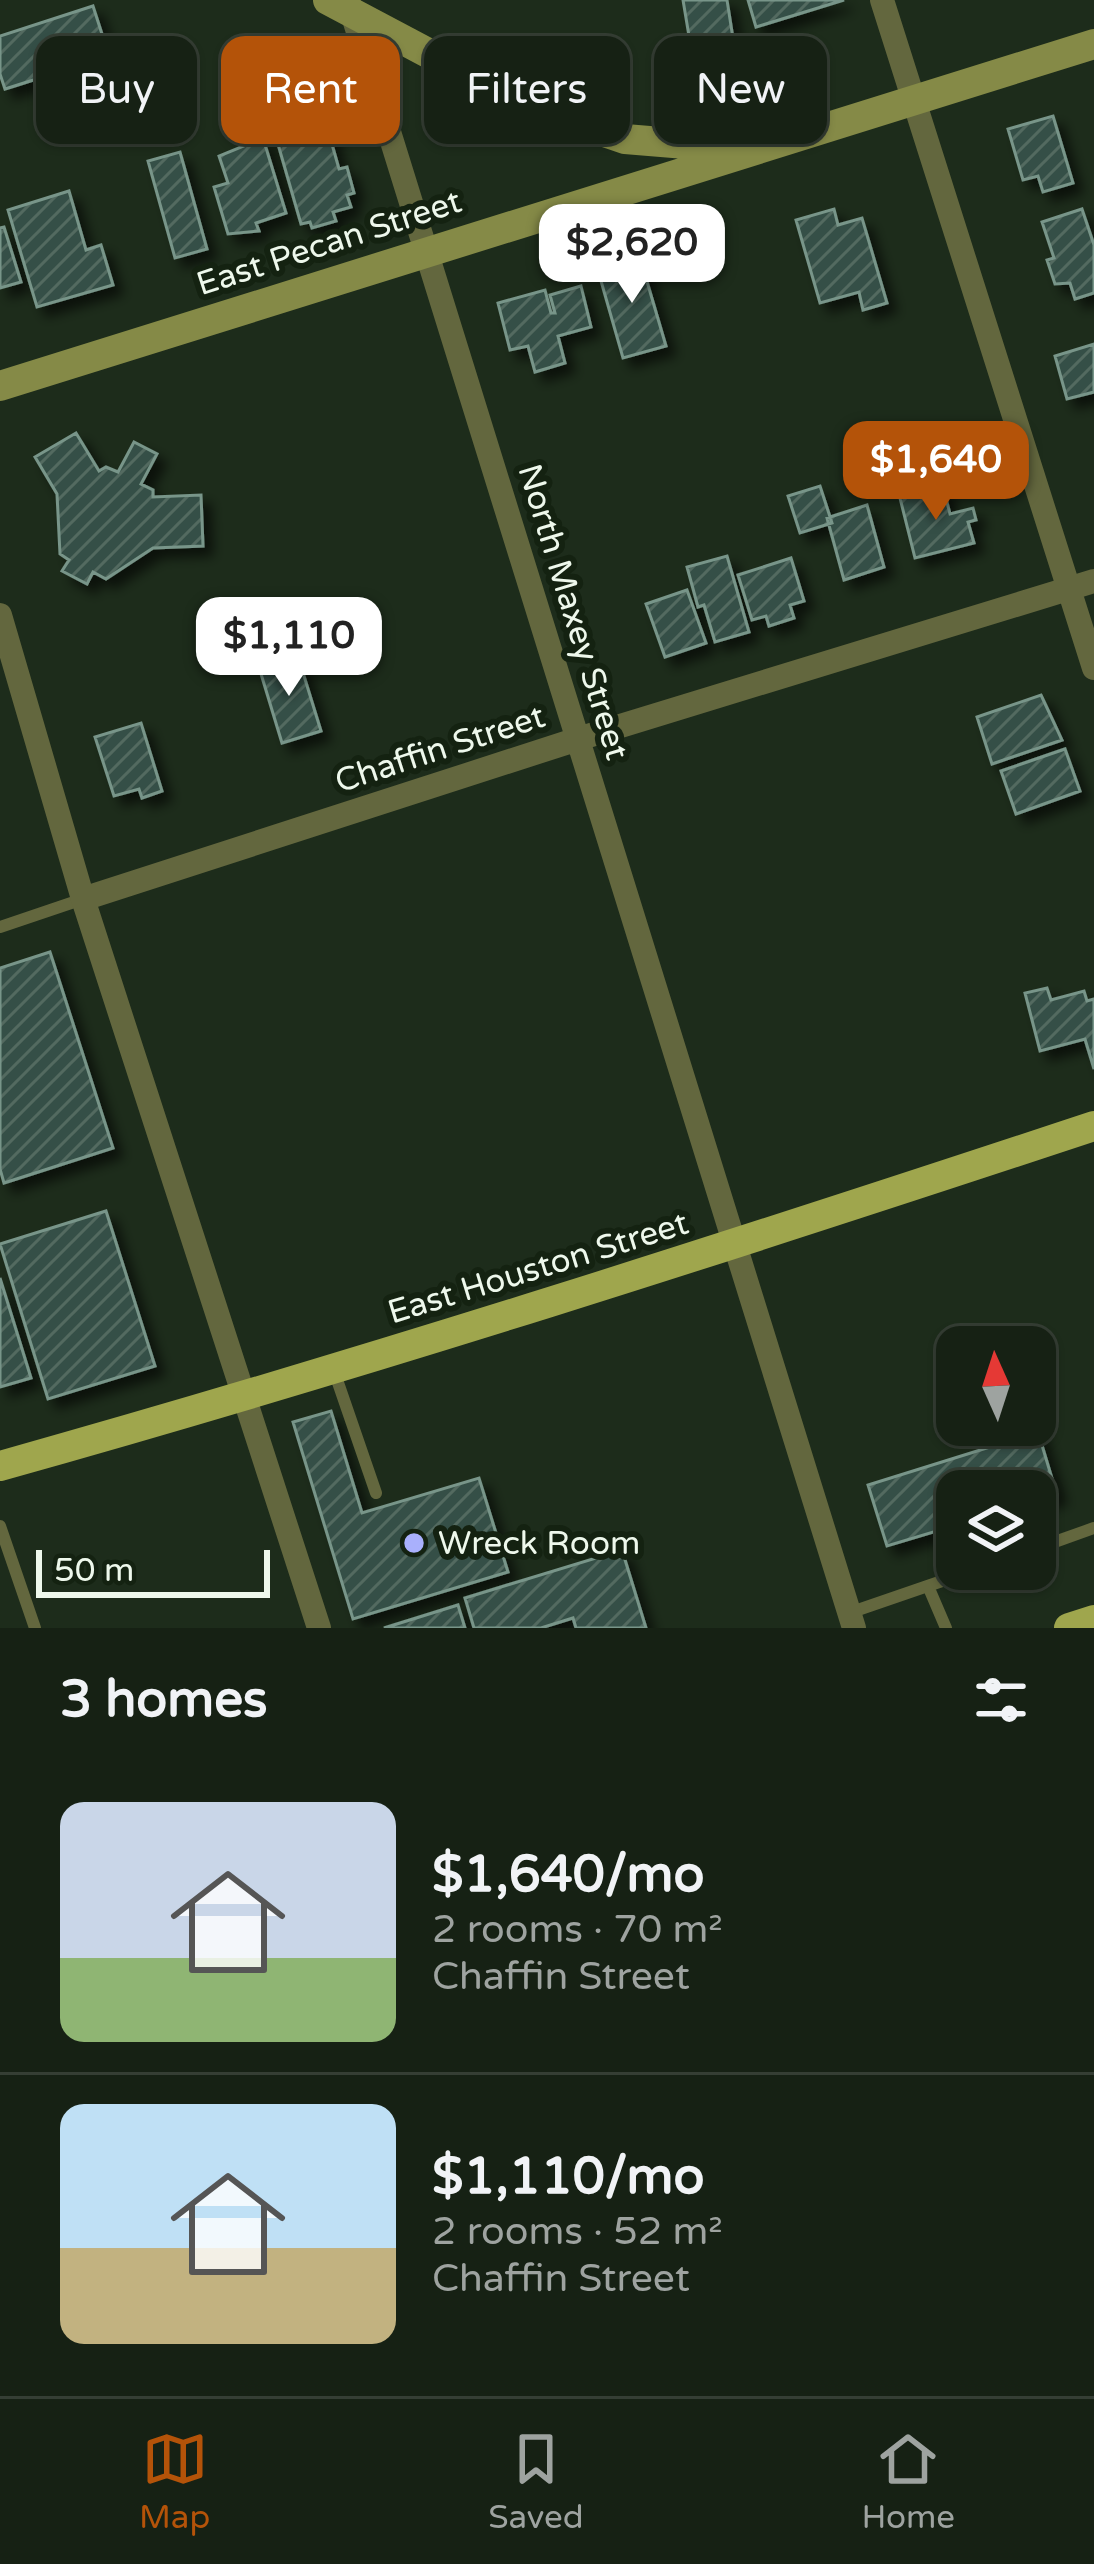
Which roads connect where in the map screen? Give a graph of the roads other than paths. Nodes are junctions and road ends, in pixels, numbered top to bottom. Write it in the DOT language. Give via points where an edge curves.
graph roads {
  1 [pos="882,0"];
  2 [pos="342,3"];
  3 [pos="1094,44"];
  4 [pos="913,101"];
  5 [pos="748,149"];
  6 [pos="426,250"];
  7 [pos="0,386"];
  8 [pos="1094,581"];
  9 [pos="1069,589"];
  10 [pos="0,615"];
  11 [pos="1094,668"];
  12 [pos="578,739"];
  13 [pos="83,898"];
  14 [pos="0,927"];
  15 [pos="1094,1126"];
  16 [pos="734,1245"];
  17 [pos="334,1370"];
  18 [pos="244,1397"];
  19 [pos="0,1466"];
  20 [pos="376,1492"];
  21 [pos="0,1526"];
  22 [pos="1094,1528"];
  23 [pos="1056,1542"];
  24 [pos="936,1583"];
  25 [pos="928,1586"];
  26 [pos="852,1620"];
  27 [pos="1094,1620"];
  28 [pos="35,1628"];
  29 [pos="319,1628"];
  30 [pos="946,1628"];
  31 [pos="1069,1628"];
  1 -- 4 [label="street"];
  2 -- 5 [label="street" via="526,105 626,139"];
  2 -- 6 [label="street, North Maxey Street"];
  3 -- 4 [label="street, East Pecan Street"];
  4 -- 5 [label="street, East Pecan Street"];
  4 -- 9 [label="street"];
  5 -- 6 [label="street, East Pecan Street"];
  6 -- 7 [label="street, East Pecan Street"];
  6 -- 12 [label="street, North Maxey Street"];
  8 -- 9 [label="street, Chaffin Street"];
  9 -- 11 [label="street"];
  9 -- 12 [label="street, Chaffin Street"];
  10 -- 13 [label="street"];
  12 -- 13 [label="street, Chaffin Street"];
  12 -- 16 [label="street, North Maxey Street"];
  13 -- 14 [label="lane"];
  13 -- 18 [label="street"];
  15 -- 16 [label="main road, East Houston Street"];
  16 -- 17 [label="main road, East Houston Street"];
  16 -- 26 [label="street, North Maxey Street"];
  17 -- 18 [label="main road, East Houston Street"];
  17 -- 20 [label="lane"];
  18 -- 19 [label="main road, East Houston Street"];
  18 -- 29 [label="street"];
  21 -- 28 [label="lane"];
  22 -- 23 [label="lane"];
  24 -- 25 [label="lane"];
  25 -- 26 [label="lane"];
  25 -- 30 [label="lane"];
  27 -- 31 [label="main road"];
}
